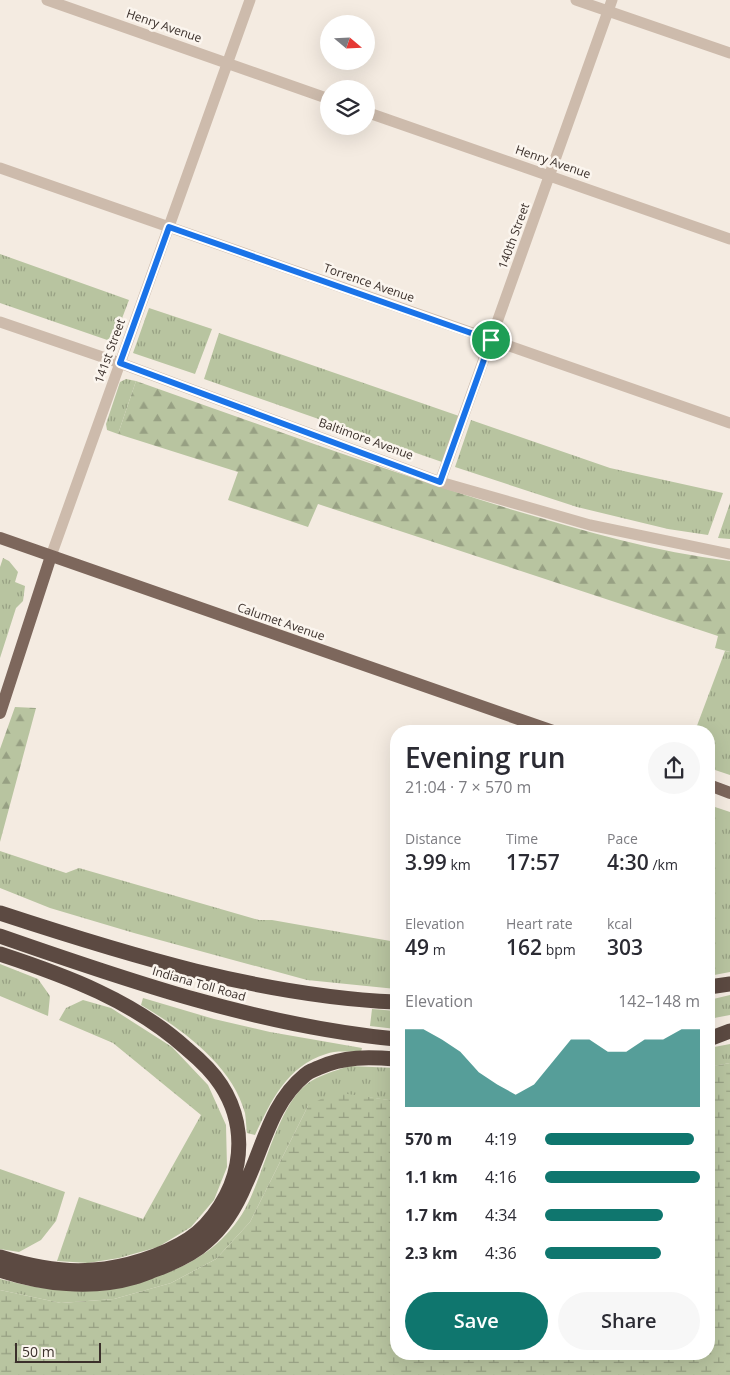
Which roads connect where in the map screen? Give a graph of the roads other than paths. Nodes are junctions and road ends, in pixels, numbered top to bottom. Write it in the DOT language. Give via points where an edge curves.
graph roads {
  1 [pos="47,0"];
  2 [pos="250,0"];
  3 [pos="576,0"];
  4 [pos="612,0"];
  5 [pos="608,11"];
  6 [pos="730,53"];
  7 [pos="227,63"];
  8 [pos="320,96"];
  9 [pos="375,115"];
  10 [pos="0,168"];
  11 [pos="550,176"];
  12 [pos="169,227"];
  13 [pos="730,239"];
  14 [pos="0,322"];
  15 [pos="491,340"];
  16 [pos="120,363"];
  17 [pos="730,423"];
  18 [pos="440,482"];
  19 [pos="0,538"];
  20 [pos="730,554"];
  21 [pos="51,556"];
  22 [pos="0,713"];
  23 [pos="536,725"];
  24 [pos="715,788"];
  25 [pos="730,793"];
  26 [pos="0,913"];
  27 [pos="0,936"];
  28 [pos="0,954"];
  29 [pos="730,984"];
  30 [pos="715,986"];
  31 [pos="390,1001"];
  32 [pos="730,1029"];
  33 [pos="715,1030"];
  34 [pos="715,1036"];
  35 [pos="390,1038"];
  36 [pos="390,1059"];
  37 [pos="4,1258"];
  38 [pos="0,1270"];
  1 -- 7 [label="street, Henry Avenue"];
  2 -- 7 [label="street, 141st Street"];
  3 -- 5 [label="street"];
  4 -- 5 [label="street, 140th Street"];
  5 -- 6 [label="street"];
  5 -- 11 [label="street, 140th Street"];
  7 -- 8 [label="street, Henry Avenue"];
  7 -- 12 [label="street, 141st Street"];
  9 -- 11 [label="street, Henry Avenue"];
  10 -- 12 [label="street, Torrence Avenue"];
  11 -- 13 [label="street, Henry Avenue"];
  11 -- 15 [label="street, 140th Street"];
  12 -- 15 [label="street, Torrence Avenue"];
  12 -- 16 [label="street, 141st Street"];
  14 -- 16 [label="street, Baltimore Avenue"];
  15 -- 17 [label="street, Torrence Avenue"];
  15 -- 18 [label="street, 140th Street"];
  16 -- 18 [label="street, Baltimore Avenue"];
  16 -- 21 [label="street, 141st Street"];
  18 -- 20 [label="street, Baltimore Avenue" via="590,525"];
  19 -- 21 [label="main road, Calumet Avenue"];
  21 -- 22 [label="main road, 141st Street"];
  21 -- 23 [label="main road, Calumet Avenue"];
  24 -- 25 [label="main road"];
  26 -- 31 [label="highway, Indiana Toll Road" via="195,971 323,995"];
  27 -- 35 [label="highway, Indiana Toll Road" via="190,998 257,1016"];
  28 -- 37 [label="highway" via="112,997 174,1037 221,1084 238,1129 239,1152 235,1175 210,1220 190,1238 163,1252 129,1265 92,1270 55,1270"];
  29 -- 30 [label="highway"];
  32 -- 33 [label="highway"];
  32 -- 34 [label="highway"];
  36 -- 38 [label="highway" via="356,1057 332,1061 306,1073 285,1095 273,1117 230,1216 206,1243 175,1262 134,1278 100,1283 57,1283"];
}
